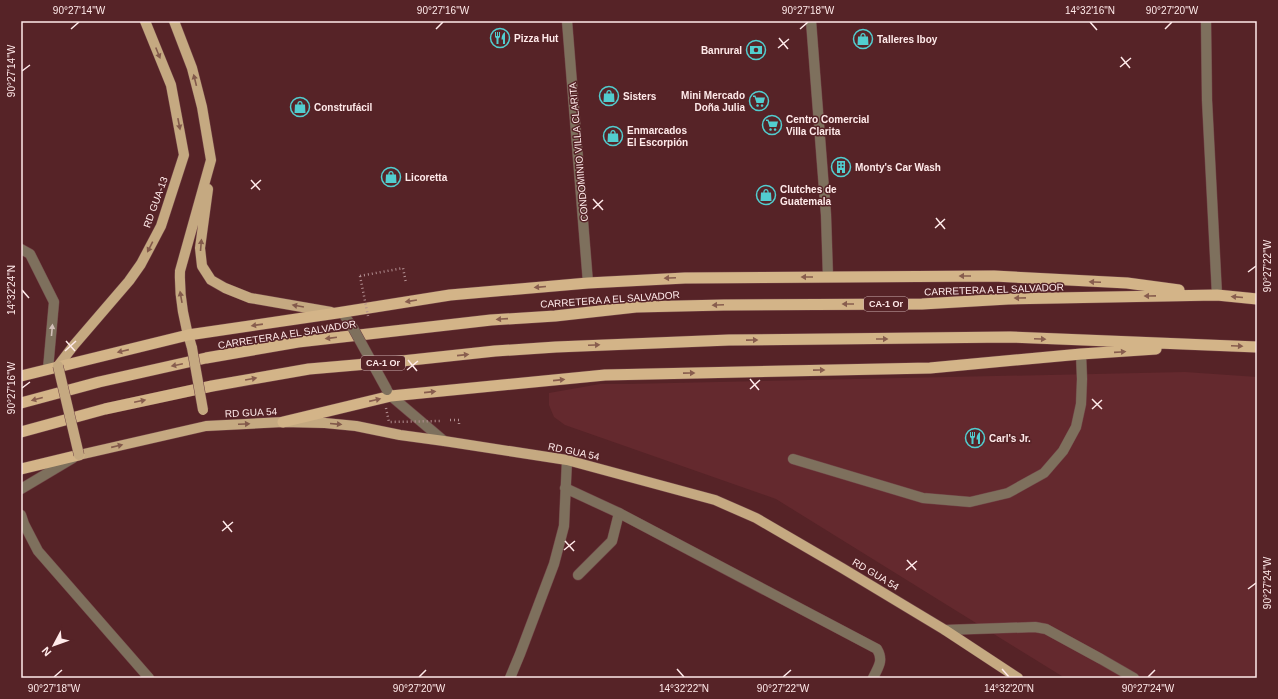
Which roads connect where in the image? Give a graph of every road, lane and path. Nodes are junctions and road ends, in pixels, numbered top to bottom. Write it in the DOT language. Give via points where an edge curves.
graph roads {
  1 [pos="145,21"];
  2 [pos="174,21"];
  3 [pos="567,21"];
  4 [pos="811,21"];
  5 [pos="1206,21"];
  6 [pos="211,160"];
  7 [pos="21,249"];
  8 [pos="403,268"];
  9 [pos="360,276"];
  10 [pos="828,277"];
  11 [pos="588,282"];
  12 [pos="1217,295"];
  13 [pos="1257,299"];
  14 [pos="340,313"];
  15 [pos="188,335"];
  16 [pos="1216,345"];
  17 [pos="1257,347"];
  18 [pos="1081,354"];
  19 [pos="53,367"];
  20 [pos="21,376"];
  21 [pos="389,393"];
  22 [pos="21,403"];
  23 [pos="441,420"];
  24 [pos="283,422"];
  25 [pos="389,422"];
  26 [pos="206,426"];
  27 [pos="21,432"];
  28 [pos="444,441"];
  29 [pos="78,455"];
  30 [pos="793,459"];
  31 [pos="567,460"];
  32 [pos="21,469"];
  33 [pos="566,488"];
  34 [pos="21,489"];
  35 [pos="619,513"];
  36 [pos="21,515"];
  37 [pos="578,575"];
  38 [pos="945,630"];
  39 [pos="149,678"];
  40 [pos="510,678"];
  41 [pos="873,678"];
  42 [pos="1018,678"];
  43 [pos="1134,678"];
  1 -- 19 [label="main road, RD GUA-13, one-way" via="171,85 184,155 161,226 141,264"];
  6 -- 2 [label="main road, one-way" via="192,68"];
  3 -- 11 [label="street, CONDOMINIO VILLA CLARITA"];
  4 -- 10 [label="street" via="826,215"];
  5 -- 12 [label="street" via="1207,108"];
  14 -- 6 [label="main road, one-way" via="250,298 219,286 207,275 202,266 200,248"];
  15 -- 6 [label="main road, one-way" via="180,288 180,271"];
  19 -- 7 [label="street, one-way" via="54,302 30,254"];
  8 -- 9 [label="path"];
  10 -- 11 [label="highway, one-way"];
  12 -- 10 [label="highway, one-way" via="1128,284 994,276"];
  11 -- 14 [label="highway, one-way" via="450,295"];
  13 -- 12 [label="highway, CARRETERA A EL SALVADOR / CA-1 Or, one-way"];
  12 -- 22 [label="highway, CARRETERA A EL SALVADOR / CA-1 Or, one-way" via="1008,299 922,304 636,308 491,320 298,342 206,358"];
  14 -- 15 [label="highway, one-way"];
  14 -- 21 [label="street, bridge" via="353,328"];
  15 -- 19 [label="highway, one-way"];
  15 -- 26 [label="main road, bridge"];
  16 -- 17 [label="highway, CA-1 Or, one-way"];
  18 -- 16 [label="highway, one-way"];
  27 -- 16 [label="highway, CA-1 Or, one-way" via="105,409 309,369 495,351 729,340 1010,337"];
  21 -- 18 [label="highway, one-way" via="605,375 930,368"];
  18 -- 30 [label="street" via="1081,404 1076,427 1063,451 1044,473 1008,493 970,502 923,498"];
  19 -- 20 [label="highway"];
  19 -- 29 [label="main road, bridge"];
  24 -- 21 [label="highway, one-way"];
  21 -- 28 [label="street"];
  23 -- 25 [label="path, bridge"];
  26 -- 24 [label="main road, RD GUA 54, one-way"];
  24 -- 28 [label="main road, RD GUA 54, one-way" via="356,426"];
  29 -- 26 [label="main road, RD GUA 54, one-way"];
  28 -- 31 [label="main road, RD GUA 54"];
  29 -- 32 [label="highway"];
  29 -- 34 [label="street"];
  31 -- 33 [label="street"];
  31 -- 38 [label="main road, RD GUA 54" via="715,500 756,518"];
  33 -- 35 [label="street"];
  33 -- 40 [label="street" via="564,526 554,564"];
  35 -- 37 [label="street" via="612,541"];
  35 -- 41 [label="street" via="877,649 881,660"];
  36 -- 39 [label="street" via="38,550"];
  38 -- 42 [label="main road, RD GUA 54"];
  38 -- 43 [label="street" via="1035,626 1046,629"];
}
